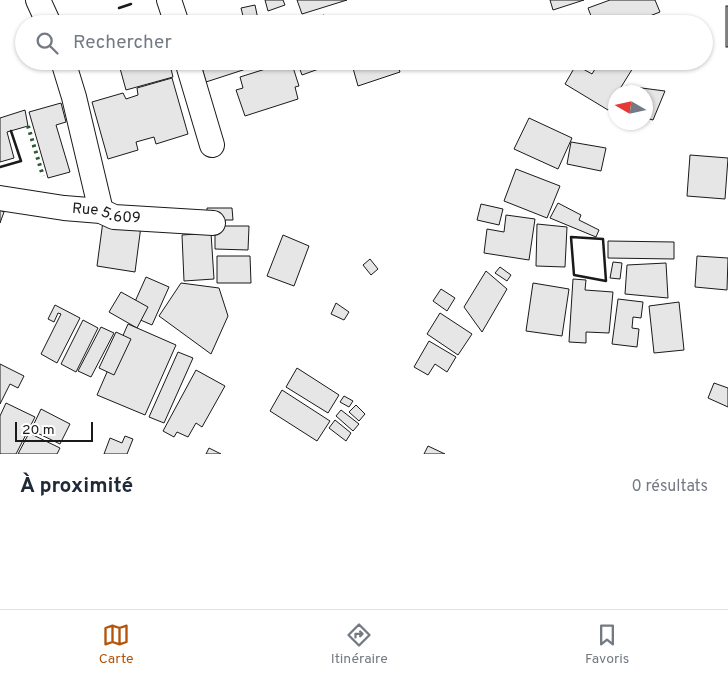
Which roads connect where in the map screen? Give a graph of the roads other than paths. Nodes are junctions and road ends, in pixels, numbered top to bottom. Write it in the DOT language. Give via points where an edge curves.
graph roads {
  1 [pos="38,0"];
  2 [pos="169,0"];
  3 [pos="45,15"];
  4 [pos="173,15"];
  5 [pos="66,70"];
  6 [pos="190,70"];
  7 [pos="212,145"];
  8 [pos="0,198"];
  9 [pos="101,211"];
  10 [pos="213,223"];
  1 -- 3 [label="street"];
  2 -- 4 [label="street"];
  5 -- 9 [label="street"];
  6 -- 7 [label="street"];
  8 -- 9 [label="street, Rue 5.609"];
  9 -- 10 [label="street, Rue 5.609" via="114,216"];
}
